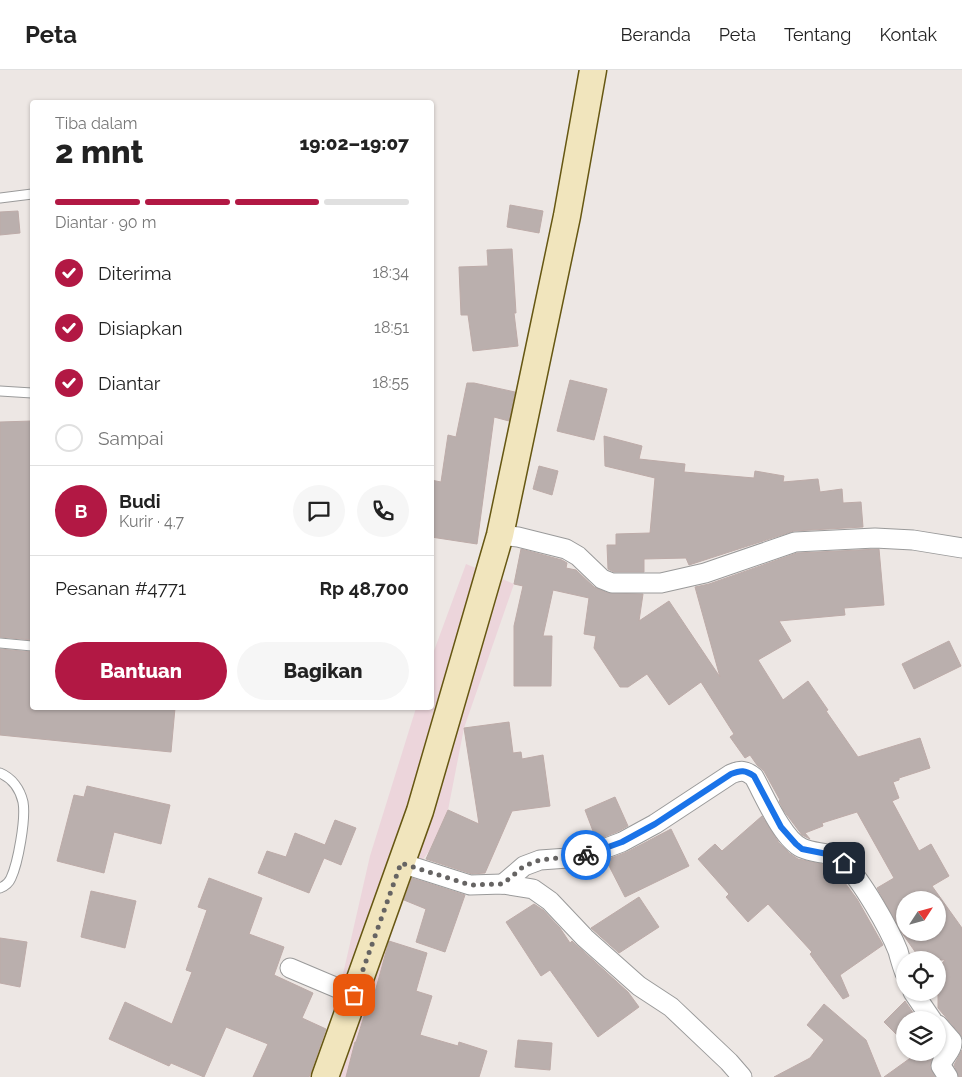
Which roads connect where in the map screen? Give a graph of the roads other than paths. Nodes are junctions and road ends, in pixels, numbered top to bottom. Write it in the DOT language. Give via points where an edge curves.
graph roads {
  1 [pos="593,70"];
  2 [pos="30,194"];
  3 [pos="0,198"];
  4 [pos="0,391"];
  5 [pos="30,393"];
  6 [pos="500,535"];
  7 [pos="962,548"];
  8 [pos="0,643"];
  9 [pos="30,646"];
  10 [pos="0,773"];
  11 [pos="401,863"];
  12 [pos="503,884"];
  13 [pos="0,888"];
  14 [pos="898,951"];
  15 [pos="290,968"];
  16 [pos="354,995"];
  17 [pos="946,1034"];
  18 [pos="946,1056"];
  19 [pos="943,1061"];
  20 [pos="325,1077"];
  21 [pos="742,1077"];
  22 [pos="948,1077"];
  1 -- 6 [label="street" via="567,216"];
  2 -- 3 [label="lane"];
  4 -- 5 [label="lane"];
  6 -- 7 [label="street" via="566,549 578,556 602,580 612,583 670,581 705,573 795,542 875,538"];
  6 -- 11 [label="street" via="420,811"];
  8 -- 9 [label="lane"];
  10 -- 13 [label="lane" via="8,777 18,790 24,817 11,880"];
  11 -- 12 [label="street" via="470,885"];
  11 -- 16 [label="street"];
  12 -- 14 [label="street" via="524,866 540,860 582,857 622,842 740,770 754,776 781,827 796,844 802,849 832,855 844,863 885,925"];
  12 -- 21 [label="street" via="533,889 550,900 585,938 639,986 671,1007"];
  15 -- 16 [label="street"];
  16 -- 20 [label="street"];
  17 -- 18 [label="street" via="952,1041 952,1048"];
  19 -- 22 [label="street" via="941,1066"];
}
